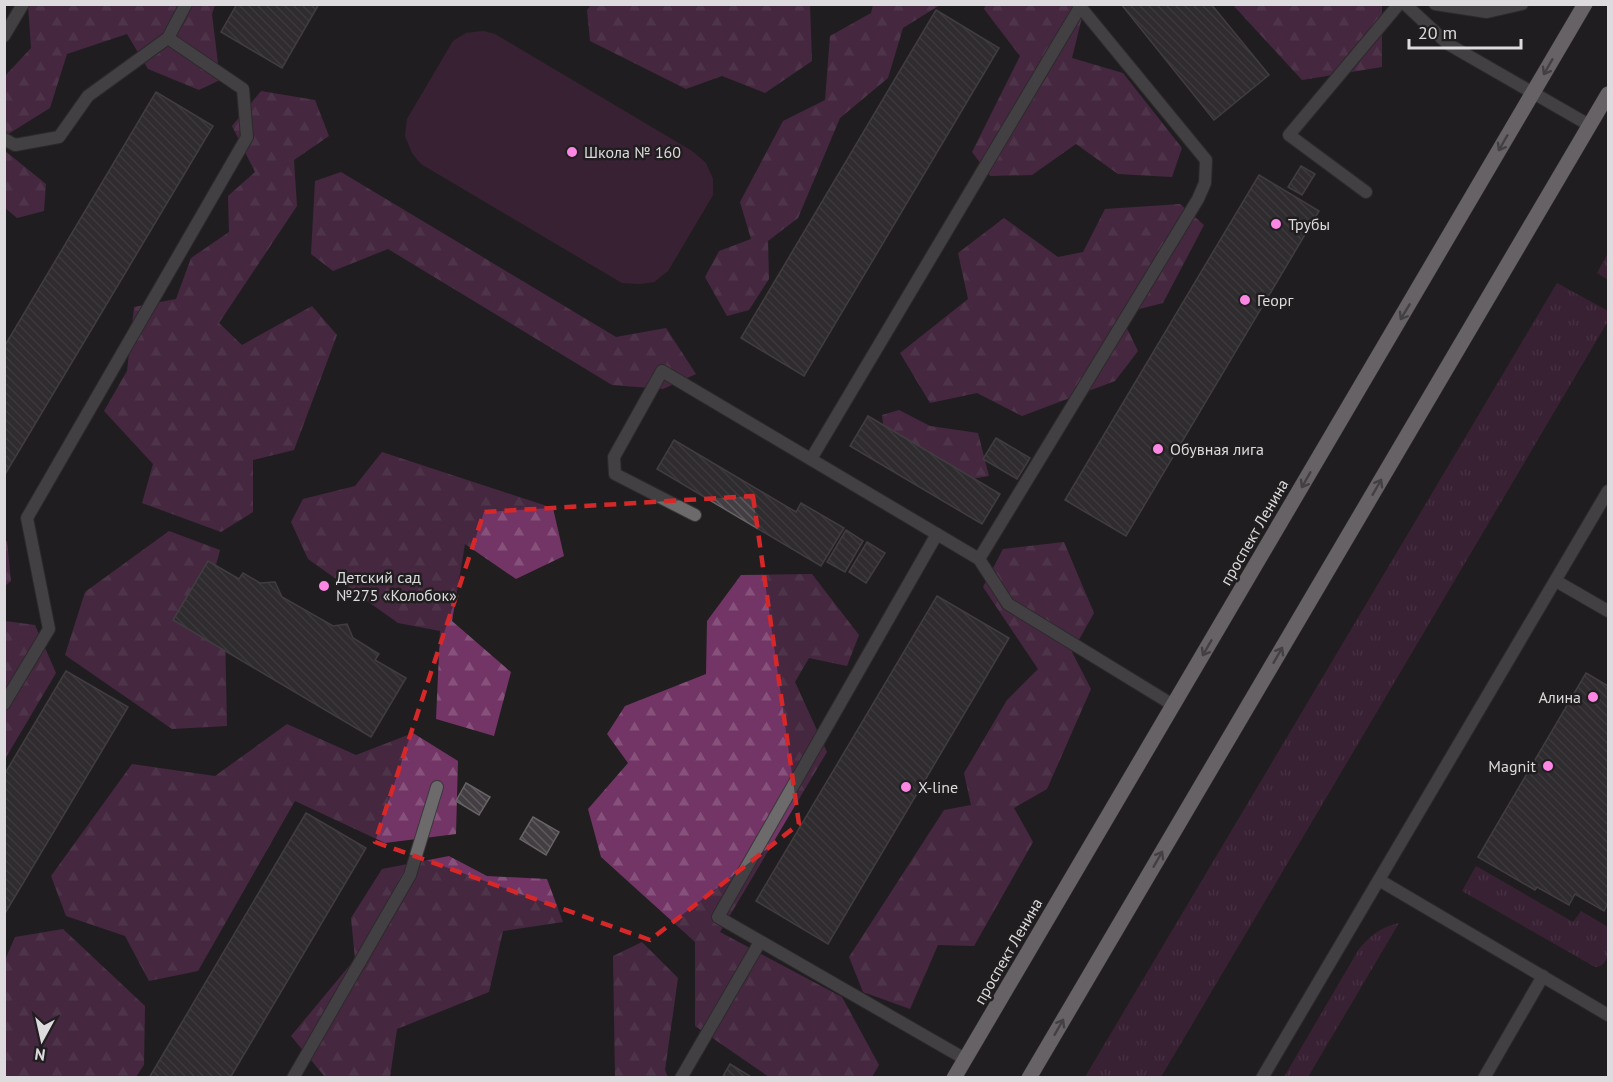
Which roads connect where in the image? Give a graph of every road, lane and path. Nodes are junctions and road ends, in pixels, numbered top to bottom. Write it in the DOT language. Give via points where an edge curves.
graph roads {
  1 [pos="23,4"];
  2 [pos="186,4"];
  3 [pos="1399,4"];
  4 [pos="1405,4"];
  5 [pos="1435,4"];
  6 [pos="1522,4"];
  7 [pos="1585,4"];
  8 [pos="1079,6"];
  9 [pos="4,36"];
  10 [pos="168,38"];
  11 [pos="1533,93"];
  12 [pos="1608,94"];
  13 [pos="1589,125"];
  14 [pos="4,139"];
  15 [pos="1366,192"];
  16 [pos="811,459"];
  17 [pos="1608,491"];
  18 [pos="696,515"];
  19 [pos="937,534"];
  20 [pos="979,559"];
  21 [pos="1556,580"];
  22 [pos="1608,611"];
  23 [pos="4,704"];
  24 [pos="1173,705"];
  25 [pos="437,787"];
  26 [pos="1379,880"];
  27 [pos="760,942"];
  28 [pos="1543,976"];
  29 [pos="1608,1015"];
  30 [pos="965,1059"];
  31 [pos="293,1077"];
  32 [pos="681,1077"];
  33 [pos="954,1077"];
  34 [pos="1029,1077"];
  35 [pos="1262,1077"];
  36 [pos="1484,1077"];
  1 -- 9 [label="street"];
  2 -- 10 [label="street"];
  3 -- 15 [label="street" via="1289,135"];
  4 -- 11 [label="street" via="1448,44"];
  5 -- 6 [label="street" via="1487,12"];
  7 -- 11 [label="main road, проспект Ленина, one-way"];
  8 -- 16 [label="street"];
  8 -- 20 [label="street" via="1206,160 1205,183"];
  10 -- 14 [label="street" via="88,96 59,137 15,145"];
  10 -- 23 [label="street" via="243,89 247,137 27,518 49,629"];
  11 -- 13 [label="street"];
  11 -- 24 [label="main road, проспект Ленина, one-way"];
  12 -- 13 [label="main road"];
  34 -- 13 [label="main road, one-way"];
  16 -- 18 [label="street" via="662,371 614,457 615,474"];
  16 -- 19 [label="street"];
  17 -- 21 [label="street"];
  19 -- 20 [label="street"];
  19 -- 27 [label="street" via="718,917"];
  20 -- 24 [label="street" via="1008,604"];
  21 -- 22 [label="street"];
  21 -- 26 [label="street"];
  24 -- 30 [label="main road, проспект Ленина"];
  25 -- 31 [label="street" via="410,875"];
  26 -- 28 [label="street"];
  26 -- 35 [label="street"];
  27 -- 30 [label="street"];
  27 -- 32 [label="street"];
  28 -- 29 [label="street"];
  28 -- 36 [label="street"];
  30 -- 33 [label="main road, проспект Ленина"];
}
